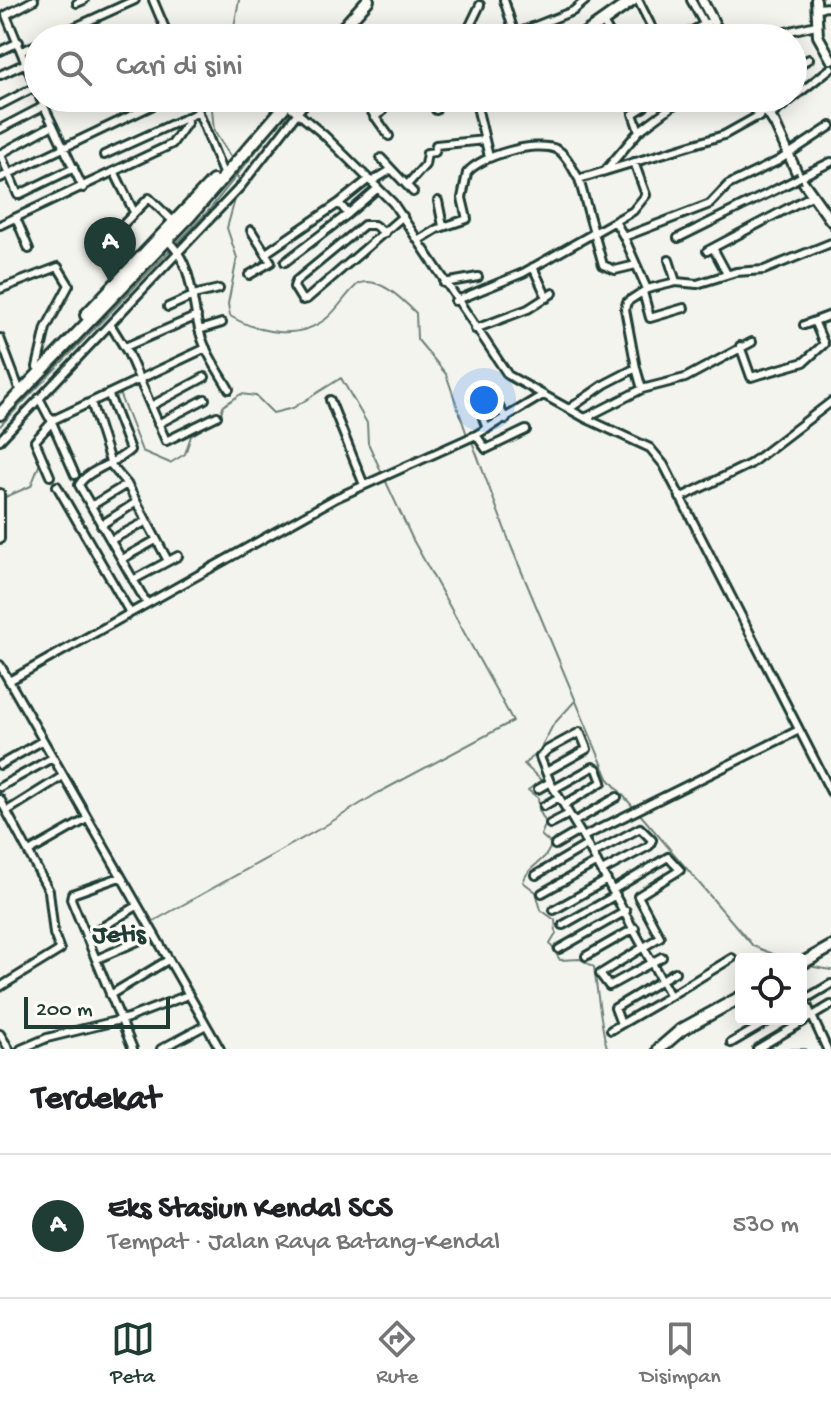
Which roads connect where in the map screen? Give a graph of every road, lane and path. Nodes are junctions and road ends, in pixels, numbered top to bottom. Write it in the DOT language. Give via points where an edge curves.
graph roads {
  1 [pos="12,0"];
  2 [pos="34,0"];
  3 [pos="135,0"];
  4 [pos="153,0"];
  5 [pos="368,0"];
  6 [pos="504,0"];
  7 [pos="586,0"];
  8 [pos="691,0"];
  9 [pos="702,0"];
  10 [pos="637,1"];
  11 [pos="816,4"];
  12 [pos="480,5"];
  13 [pos="831,7"];
  14 [pos="15,8"];
  15 [pos="9,21"];
  16 [pos="709,22"];
  17 [pos="82,24"];
  18 [pos="163,24"];
  19 [pos="355,24"];
  20 [pos="471,24"];
  21 [pos="512,24"];
  22 [pos="543,24"];
  23 [pos="608,24"];
  24 [pos="649,24"];
  25 [pos="705,24"];
  26 [pos="0,25"];
  27 [pos="816,25"];
  28 [pos="807,27"];
  29 [pos="831,40"];
  30 [pos="19,42"];
  31 [pos="821,44"];
  32 [pos="0,51"];
  33 [pos="22,51"];
  34 [pos="24,57"];
  35 [pos="831,59"];
  36 [pos="24,64"];
  37 [pos="828,71"];
  38 [pos="0,75"];
  39 [pos="807,86"];
  40 [pos="24,97"];
  41 [pos="0,105"];
  42 [pos="33,112"];
  43 [pos="47,112"];
  44 [pos="137,112"];
  45 [pos="199,112"];
  46 [pos="283,112"];
  47 [pos="286,112"];
  48 [pos="299,112"];
  49 [pos="373,112"];
  50 [pos="478,112"];
  51 [pos="636,112"];
  52 [pos="664,112"];
  53 [pos="762,112"];
  54 [pos="764,112"];
  55 [pos="769,112"];
  56 [pos="765,115"];
  57 [pos="187,117"];
  58 [pos="53,125"];
  59 [pos="831,126"];
  60 [pos="0,129"];
  61 [pos="639,131"];
  62 [pos="389,136"];
  63 [pos="485,140"];
  64 [pos="63,145"];
  65 [pos="0,154"];
  66 [pos="788,154"];
  67 [pos="104,155"];
  68 [pos="489,157"];
  69 [pos="381,158"];
  70 [pos="634,162"];
  71 [pos="831,162"];
  72 [pos="74,168"];
  73 [pos="226,171"];
  74 [pos="389,171"];
  75 [pos="605,171"];
  76 [pos="115,173"];
  77 [pos="9,174"];
  78 [pos="0,178"];
  79 [pos="798,178"];
  80 [pos="579,179"];
  81 [pos="370,181"];
  82 [pos="407,185"];
  83 [pos="83,188"];
  84 [pos="378,188"];
  85 [pos="413,192"];
  86 [pos="18,195"];
  87 [pos="812,196"];
  88 [pos="8,199"];
  89 [pos="438,201"];
  90 [pos="339,203"];
  91 [pos="828,209"];
  92 [pos="134,212"];
  93 [pos="348,214"];
  94 [pos="403,216"];
  95 [pos="16,218"];
  96 [pos="831,221"];
  97 [pos="174,222"];
  98 [pos="616,223"];
  99 [pos="0,225"];
  100 [pos="443,226"];
  101 [pos="251,230"];
  102 [pos="385,233"];
  103 [pos="594,234"];
  104 [pos="624,237"];
  105 [pos="678,238"];
  106 [pos="419,240"];
  107 [pos="168,241"];
  108 [pos="831,243"];
  109 [pos="101,247"];
  110 [pos="29,249"];
  111 [pos="178,250"];
  112 [pos="266,253"];
  113 [pos="669,260"];
  114 [pos="285,262"];
  115 [pos="636,265"];
  116 [pos="533,267"];
  117 [pos="727,274"];
  118 [pos="249,275"];
  119 [pos="478,277"];
  120 [pos="676,282"];
  121 [pos="444,283"];
  122 [pos="0,289"];
  123 [pos="219,289"];
  124 [pos="645,291"];
  125 [pos="193,296"];
  126 [pos="455,301"];
  127 [pos="168,307"];
  128 [pos="684,308"];
  129 [pos="831,315"];
  130 [pos="197,316"];
  131 [pos="222,323"];
  132 [pos="815,323"];
  133 [pos="110,324"];
  134 [pos="804,325"];
  135 [pos="475,329"];
  136 [pos="199,330"];
  137 [pos="0,338"];
  138 [pos="752,342"];
  139 [pos="740,346"];
  140 [pos="125,347"];
  141 [pos="206,348"];
  142 [pos="37,367"];
  143 [pos="636,368"];
  144 [pos="205,377"];
  145 [pos="141,381"];
  146 [pos="18,386"];
  147 [pos="229,389"];
  148 [pos="642,389"];
  149 [pos="109,395"];
  150 [pos="543,395"];
  151 [pos="39,398"];
  152 [pos="205,399"];
  153 [pos="330,400"];
  154 [pos="91,402"];
  155 [pos="831,402"];
  156 [pos="0,404"];
  157 [pos="151,406"];
  158 [pos="499,407"];
  159 [pos="569,409"];
  160 [pos="0,414"];
  161 [pos="217,416"];
  162 [pos="483,418"];
  163 [pos="585,418"];
  164 [pos="506,419"];
  165 [pos="50,420"];
  166 [pos="158,424"];
  167 [pos="487,429"];
  168 [pos="526,430"];
  169 [pos="472,437"];
  170 [pos="0,440"];
  171 [pos="111,465"];
  172 [pos="75,475"];
  173 [pos="50,476"];
  174 [pos="127,484"];
  175 [pos="364,485"];
  176 [pos="57,486"];
  177 [pos="0,493"];
  178 [pos="680,498"];
  179 [pos="135,503"];
  180 [pos="91,506"];
  181 [pos="1,510"];
  182 [pos="145,522"];
  183 [pos="101,525"];
  184 [pos="0,539"];
  185 [pos="111,540"];
  186 [pos="156,540"];
  187 [pos="178,556"];
  188 [pos="122,559"];
  189 [pos="167,559"];
  190 [pos="133,580"];
  191 [pos="146,602"];
  192 [pos="129,611"];
  193 [pos="0,665"];
  194 [pos="8,680"];
  195 [pos="0,683"];
  196 [pos="799,730"];
  197 [pos="42,741"];
  198 [pos="52,758"];
  199 [pos="0,765"];
  200 [pos="546,772"];
  201 [pos="63,776"];
  202 [pos="552,786"];
  203 [pos="0,787"];
  204 [pos="538,789"];
  205 [pos="831,792"];
  206 [pos="559,797"];
  207 [pos="617,797"];
  208 [pos="0,799"];
  209 [pos="564,805"];
  210 [pos="544,806"];
  211 [pos="7,811"];
  212 [pos="569,814"];
  213 [pos="87,819"];
  214 [pos="574,822"];
  215 [pos="550,824"];
  216 [pos="581,834"];
  217 [pos="555,845"];
  218 [pos="587,845"];
  219 [pos="29,852"];
  220 [pos="592,854"];
  221 [pos="597,862"];
  222 [pos="602,871"];
  223 [pos="536,875"];
  224 [pos="120,877"];
  225 [pos="607,880"];
  226 [pos="615,892"];
  227 [pos="542,893"];
  228 [pos="137,906"];
  229 [pos="554,910"];
  230 [pos="626,911"];
  231 [pos="563,925"];
  232 [pos="635,928"];
  233 [pos="154,934"];
  234 [pos="86,937"];
  235 [pos="644,946"];
  236 [pos="831,947"];
  237 [pos="559,949"];
  238 [pos="586,956"];
  239 [pos="662,957"];
  240 [pos="732,958"];
  241 [pos="97,959"];
  242 [pos="168,960"];
  243 [pos="807,960"];
  244 [pos="653,962"];
  245 [pos="675,972"];
  246 [pos="662,980"];
  247 [pos="831,984"];
  248 [pos="0,987"];
  249 [pos="110,995"];
  250 [pos="188,995"];
  251 [pos="670,996"];
  252 [pos="807,999"];
  253 [pos="735,1000"];
  254 [pos="831,1005"];
  255 [pos="807,1008"];
  256 [pos="813,1018"];
  257 [pos="121,1020"];
  258 [pos="621,1024"];
  259 [pos="206,1025"];
  260 [pos="762,1025"];
  261 [pos="772,1025"];
  262 [pos="611,1030"];
  263 [pos="0,1034"];
  264 [pos="779,1038"];
  265 [pos="731,1043"];
  266 [pos="9,1049"];
  267 [pos="21,1049"];
  268 [pos="133,1049"];
  269 [pos="161,1049"];
  270 [pos="220,1049"];
  271 [pos="659,1049"];
  272 [pos="757,1049"];
  273 [pos="827,1049"];
  1 -- 14 [label="street"];
  2 -- 14 [label="street"];
  3 -- 17 [label="street"];
  4 -- 18 [label="street"];
  5 -- 19 [label="highway"];
  6 -- 21 [label="street"];
  7 -- 22 [label="street"];
  8 -- 16 [label="street"];
  9 -- 16 [label="street"];
  10 -- 23 [label="highway"];
  10 -- 24 [label="street"];
  11 -- 13 [label="street"];
  11 -- 27 [label="street"];
  12 -- 20 [label="street"];
  14 -- 15 [label="street" via="6,14"];
  15 -- 26 [label="street"];
  15 -- 30 [label="street"];
  16 -- 25 [label="street"];
  27 -- 28 [label="street"];
  27 -- 31 [label="street"];
  29 -- 31 [label="street"];
  30 -- 32 [label="street"];
  30 -- 33 [label="street"];
  31 -- 35 [label="street"];
  33 -- 34 [label="street"];
  36 -- 38 [label="street"];
  37 -- 39 [label="street"];
  40 -- 41 [label="street"];
  42 -- 60 [label="street"];
  43 -- 58 [label="street"];
  44 -- 64 [label="street"];
  45 -- 57 [label="street"];
  45 -- 73 [label="street"];
  46 -- 73 [label="highway"];
  47 -- 111 [label="street" via="241,186"];
  48 -- 81 [label="street"];
  49 -- 62 [label="street"];
  50 -- 63 [label="street"];
  51 -- 61 [label="street"];
  52 -- 61 [label="street"];
  53 -- 56 [label="street"];
  54 -- 56 [label="street"];
  55 -- 56 [label="street"];
  56 -- 66 [label="street"];
  56 -- 70 [label="street" via="724,135"];
  57 -- 67 [label="street"];
  57 -- 76 [label="street" via="172,144"];
  58 -- 64 [label="street"];
  58 -- 65 [label="street"];
  59 -- 66 [label="street"];
  61 -- 75 [label="street"];
  63 -- 68 [label="street"];
  63 -- 82 [label="street" via="436,145"];
  64 -- 72 [label="street"];
  64 -- 77 [label="street"];
  65 -- 77 [label="street"];
  66 -- 79 [label="street"];
  66 -- 104 [label="street" via="728,185 710,204"];
  68 -- 80 [label="street" via="552,147"];
  68 -- 100 [label="street" via="467,173 462,198 467,219"];
  69 -- 82 [label="street"];
  70 -- 75 [label="street"];
  70 -- 98 [label="street" via="645,198"];
  71 -- 79 [label="street"];
  72 -- 83 [label="street"];
  72 -- 86 [label="street"];
  73 -- 97 [label="highway"];
  73 -- 107 [label="highway"];
  74 -- 81 [label="street"];
  75 -- 80 [label="street"];
  76 -- 83 [label="street"];
  76 -- 92 [label="street"];
  77 -- 78 [label="street"];
  77 -- 86 [label="street"];
  79 -- 87 [label="street"];
  79 -- 105 [label="street"];
  80 -- 103 [label="street"];
  81 -- 84 [label="street"];
  81 -- 90 [label="street"];
  82 -- 85 [label="street"];
  83 -- 95 [label="street"];
  84 -- 93 [label="street"];
  84 -- 94 [label="street"];
  86 -- 88 [label="street"];
  87 -- 91 [label="street"];
  87 -- 117 [label="street" via="710,250"];
  89 -- 100 [label="street"];
  90 -- 93 [label="street"];
  90 -- 112 [label="street"];
  91 -- 96 [label="street"];
  92 -- 97 [label="street" via="152,198"];
  92 -- 109 [label="street"];
  93 -- 114 [label="street"];
  94 -- 102 [label="street"];
  94 -- 106 [label="street"];
  95 -- 99 [label="street"];
  95 -- 110 [label="street"];
  97 -- 142 [label="highway"];
  98 -- 103 [label="street"];
  98 -- 104 [label="street"];
  100 -- 106 [label="street"];
  101 -- 112 [label="street"];
  102 -- 102 [label="street" via="307,299 302,300 294,283 353,235 370,224"];
  103 -- 115 [label="street" via="606,268"];
  103 -- 116 [label="street"];
  104 -- 115 [label="street"];
  106 -- 121 [label="street"];
  107 -- 111 [label="street"];
  107 -- 160 [label="highway"];
  108 -- 117 [label="street" via="785,263"];
  111 -- 125 [label="street"];
  111 -- 133 [label="street"];
  112 -- 118 [label="street" via="270,264"];
  113 -- 120 [label="street"];
  115 -- 124 [label="street"];
  116 -- 126 [label="street"];
  116 -- 135 [label="street" via="550,296"];
  117 -- 120 [label="street" via="697,284"];
  119 -- 121 [label="street"];
  120 -- 124 [label="street"];
  121 -- 126 [label="street"];
  122 -- 142 [label="street" via="57,267 69,285 46,328"];
  123 -- 125 [label="street"];
  124 -- 128 [label="street" via="651,318"];
  124 -- 143 [label="street" via="625,309"];
  125 -- 127 [label="street"];
  125 -- 130 [label="street"];
  126 -- 135 [label="street"];
  129 -- 132 [label="street"];
  130 -- 136 [label="street"];
  130 -- 140 [label="street"];
  131 -- 136 [label="street"];
  132 -- 134 [label="street"];
  132 -- 139 [label="street" via="824,344 801,364 751,377"];
  133 -- 140 [label="street"];
  133 -- 151 [label="street"];
  135 -- 150 [label="street" via="508,375"];
  136 -- 141 [label="street"];
  137 -- 146 [label="street"];
  138 -- 139 [label="street"];
  139 -- 148 [label="street" via="685,378"];
  140 -- 145 [label="street"];
  141 -- 145 [label="street"];
  141 -- 147 [label="street"];
  142 -- 146 [label="highway"];
  143 -- 148 [label="street"];
  143 -- 159 [label="street"];
  144 -- 157 [label="street"];
  145 -- 149 [label="street"];
  145 -- 157 [label="street"];
  146 -- 156 [label="highway"];
  148 -- 163 [label="street"];
  149 -- 154 [label="street"];
  149 -- 171 [label="street" via="130,447"];
  150 -- 159 [label="street"];
  150 -- 164 [label="street"];
  151 -- 165 [label="street"];
  151 -- 170 [label="street"];
  152 -- 166 [label="street"];
  153 -- 175 [label="street"];
  154 -- 165 [label="street"];
  154 -- 171 [label="street"];
  155 -- 178 [label="street" via="750,464"];
  157 -- 166 [label="street"];
  158 -- 164 [label="street"];
  159 -- 163 [label="street"];
  161 -- 166 [label="street" via="170,442"];
  162 -- 167 [label="street"];
  163 -- 178 [label="street" via="650,448"];
  164 -- 167 [label="street"];
  165 -- 172 [label="street"];
  165 -- 173 [label="street" via="35,441"];
  167 -- 169 [label="street"];
  168 -- 169 [label="street" via="486,449"];
  169 -- 175 [label="street"];
  171 -- 174 [label="street"];
  171 -- 180 [label="street" via="79,483"];
  174 -- 179 [label="street"];
  174 -- 180 [label="street"];
  175 -- 191 [label="street"];
  176 -- 192 [label="street"];
  177 -- 181 [label="street"];
  178 -- 196 [label="street"];
  179 -- 182 [label="street"];
  179 -- 183 [label="street"];
  180 -- 183 [label="street"];
  181 -- 184 [label="street"];
  182 -- 185 [label="street"];
  182 -- 186 [label="street"];
  183 -- 185 [label="street"];
  185 -- 188 [label="street"];
  186 -- 188 [label="street"];
  186 -- 189 [label="street"];
  187 -- 189 [label="street"];
  188 -- 190 [label="street"];
  189 -- 190 [label="street"];
  190 -- 191 [label="street"];
  191 -- 192 [label="street"];
  192 -- 194 [label="street"];
  193 -- 194 [label="street"];
  194 -- 195 [label="street"];
  194 -- 197 [label="street"];
  196 -- 205 [label="street"];
  196 -- 216 [label="street"];
  197 -- 198 [label="street"];
  197 -- 199 [label="street"];
  198 -- 201 [label="street"];
  198 -- 203 [label="street"];
  200 -- 200 [label="street" via="540,757 544,751 580,732 588,748"];
  200 -- 202 [label="street"];
  201 -- 211 [label="street"];
  201 -- 213 [label="street"];
  202 -- 204 [label="street"];
  202 -- 206 [label="street"];
  202 -- 209 [label="street" via="597,769 602,782"];
  206 -- 209 [label="street"];
  206 -- 210 [label="street"];
  207 -- 214 [label="street"];
  208 -- 211 [label="street"];
  209 -- 212 [label="street"];
  211 -- 219 [label="street"];
  212 -- 214 [label="street"];
  212 -- 215 [label="street"];
  213 -- 219 [label="street"];
  213 -- 224 [label="street"];
  214 -- 216 [label="street"];
  216 -- 217 [label="street"];
  216 -- 218 [label="street"];
  218 -- 220 [label="street"];
  218 -- 223 [label="street"];
  219 -- 248 [label="street" via="49,891 60,950"];
  220 -- 221 [label="street"];
  220 -- 222 [label="street" via="640,828 652,840"];
  221 -- 222 [label="street"];
  221 -- 227 [label="street"];
  222 -- 225 [label="street"];
  224 -- 228 [label="street"];
  224 -- 234 [label="street" via="71,895"];
  225 -- 226 [label="street"];
  225 -- 229 [label="street"];
  226 -- 230 [label="street"];
  226 -- 231 [label="street"];
  226 -- 235 [label="street" via="668,857 680,870 638,896 660,937"];
  228 -- 233 [label="street"];
  228 -- 234 [label="street"];
  230 -- 232 [label="street"];
  230 -- 237 [label="street"];
  232 -- 235 [label="street"];
  232 -- 238 [label="street"];
  233 -- 241 [label="street"];
  233 -- 242 [label="street"];
  234 -- 241 [label="street"];
  235 -- 244 [label="street"];
  235 -- 244 [label="street" via="600,974 609,986"];
  236 -- 243 [label="highway"];
  239 -- 244 [label="street"];
  240 -- 251 [label="street"];
  241 -- 249 [label="street"];
  242 -- 249 [label="street"];
  242 -- 250 [label="street"];
  244 -- 246 [label="street"];
  245 -- 246 [label="street"];
  246 -- 251 [label="street"];
  246 -- 258 [label="street" via="615,1008"];
  247 -- 252 [label="street"];
  249 -- 257 [label="street"];
  250 -- 257 [label="street"];
  250 -- 259 [label="street"];
  251 -- 258 [label="street"];
  253 -- 271 [label="highway" via="681,1030"];
  254 -- 256 [label="street"];
  255 -- 256 [label="street"];
  256 -- 264 [label="street"];
  256 -- 273 [label="street"];
  257 -- 267 [label="street"];
  257 -- 268 [label="street"];
  258 -- 262 [label="street"];
  259 -- 269 [label="street"];
  259 -- 270 [label="street"];
  260 -- 265 [label="street"];
  261 -- 264 [label="street"];
  263 -- 266 [label="street"];
  264 -- 272 [label="street"];
}
